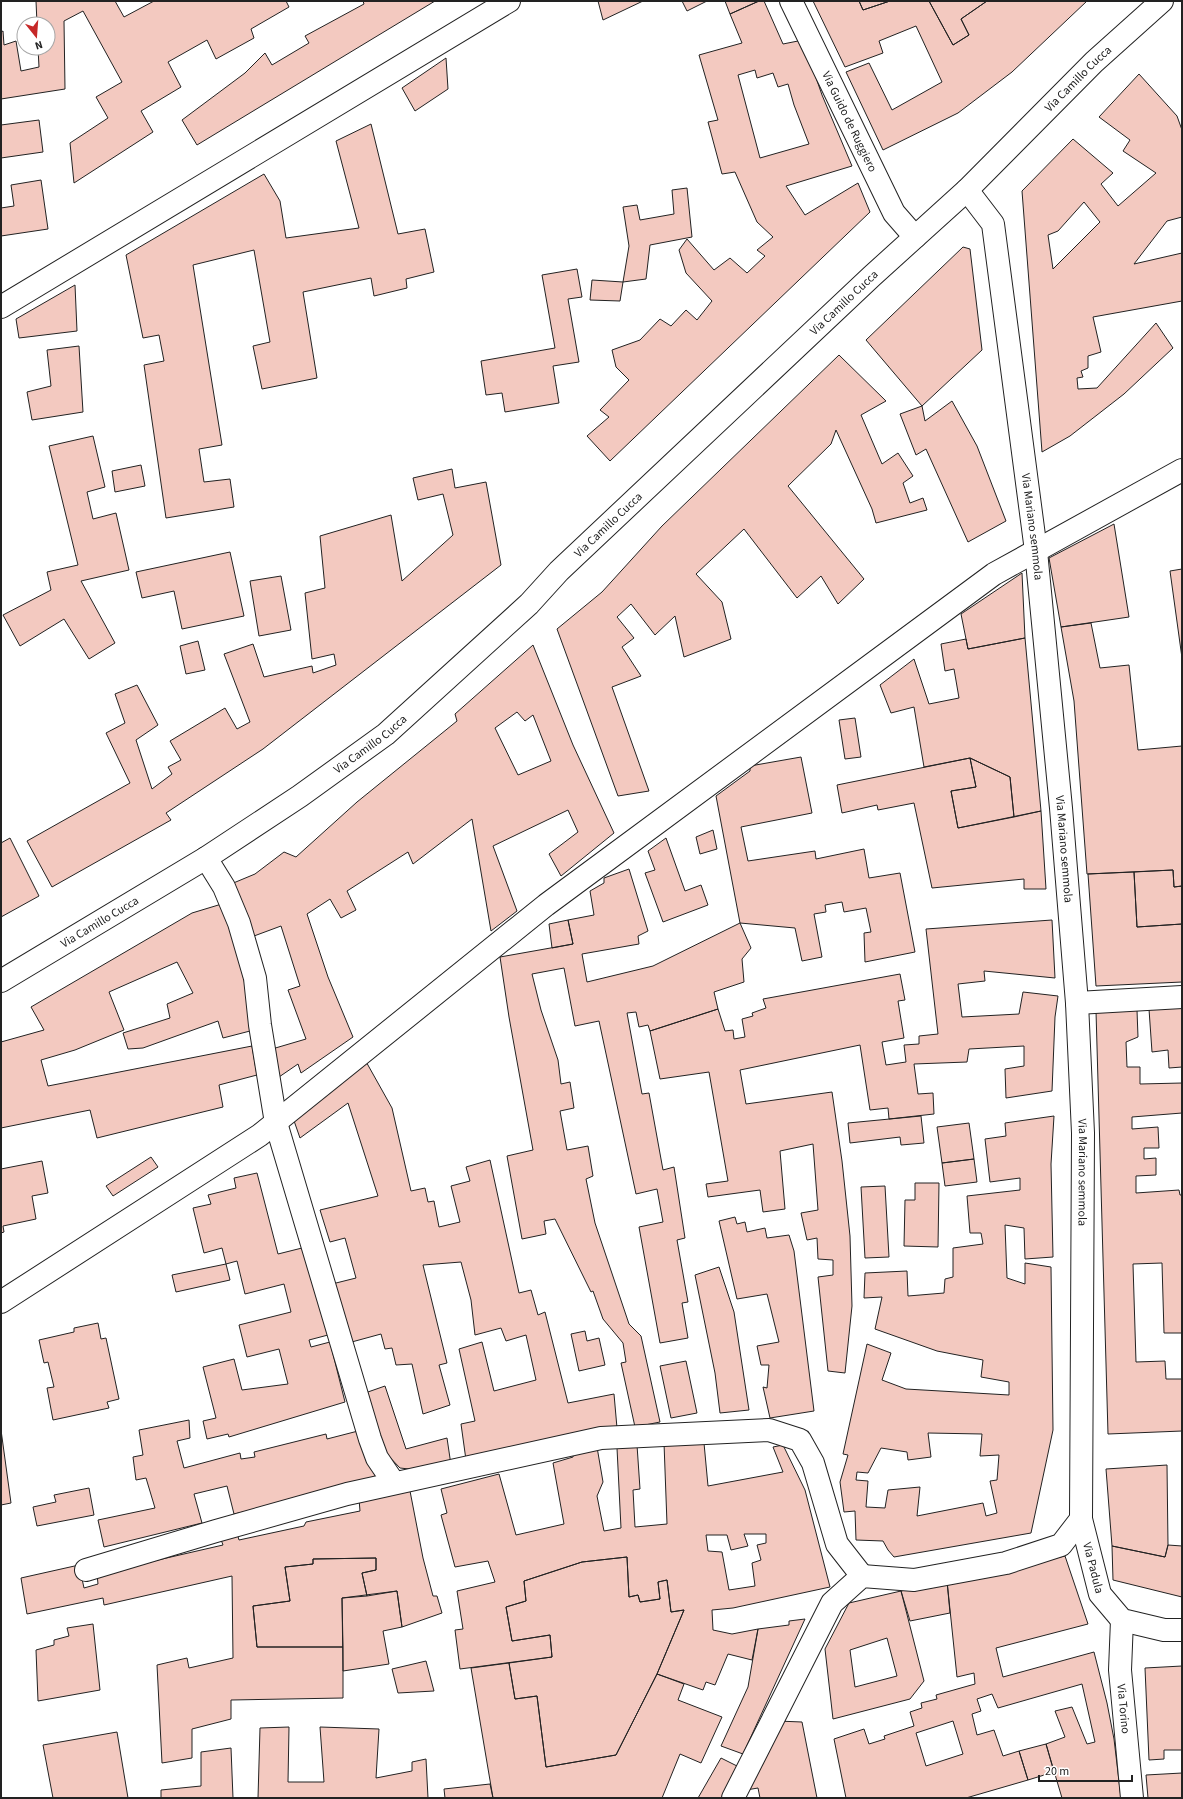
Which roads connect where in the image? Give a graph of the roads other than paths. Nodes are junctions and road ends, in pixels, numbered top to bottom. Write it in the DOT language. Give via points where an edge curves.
graph roads {
  1 [pos="509,1"];
  2 [pos="791,1"];
  3 [pos="1162,1"];
  4 [pos="967,190"];
  5 [pos="915,237"];
  6 [pos="1,307"];
  7 [pos="1182,470"];
  8 [pos="1036,551"];
  9 [pos="206,858"];
  10 [pos="1,981"];
  11 [pos="1182,997"];
  12 [pos="1077,1003"];
  13 [pos="276,1122"];
  14 [pos="1,1302"];
  15 [pos="394,1483"];
  16 [pos="1081,1519"];
  17 [pos="86,1570"];
  18 [pos="862,1576"];
  19 [pos="1122,1620"];
  20 [pos="1182,1630"];
  21 [pos="733,1798"];
  22 [pos="1132,1798"];
  1 -- 6 [label="street"];
  2 -- 5 [label="street, Via Guido de Ruggiero" via="894,213"];
  3 -- 4 [label="street, Via Camillo Cucca" via="1094,62"];
  4 -- 5 [label="street, Via Camillo Cucca"];
  4 -- 8 [label="street, Via Mariano semmola" via="993,224"];
  5 -- 9 [label="street, Via Camillo Cucca" via="559,571 529,604 386,734 300,796"];
  7 -- 8 [label="street"];
  8 -- 12 [label="street, Via Mariano semmola"];
  8 -- 13 [label="street" via="994,574 553,900"];
  9 -- 10 [label="street, Via Camillo Cucca"];
  9 -- 13 [label="street" via="224,887 239,923 255,978"];
  11 -- 12 [label="street"];
  12 -- 16 [label="street, Via Mariano semmola" via="1084,1133"];
  13 -- 14 [label="street" via="260,1136"];
  13 -- 15 [label="street" via="370,1439 377,1458"];
  15 -- 17 [label="street" via="347,1494"];
  15 -- 18 [label="street" via="601,1438 769,1430 800,1440 813,1463 837,1544"];
  16 -- 18 [label="street" via="1061,1546 1006,1563 914,1580"];
  16 -- 19 [label="street, Via Padula" via="1100,1594"];
  18 -- 21 [label="street" via="832,1603"];
  19 -- 20 [label="street" via="1164,1630"];
  19 -- 22 [label="street, Via Torino" via="1120,1670"];
}
